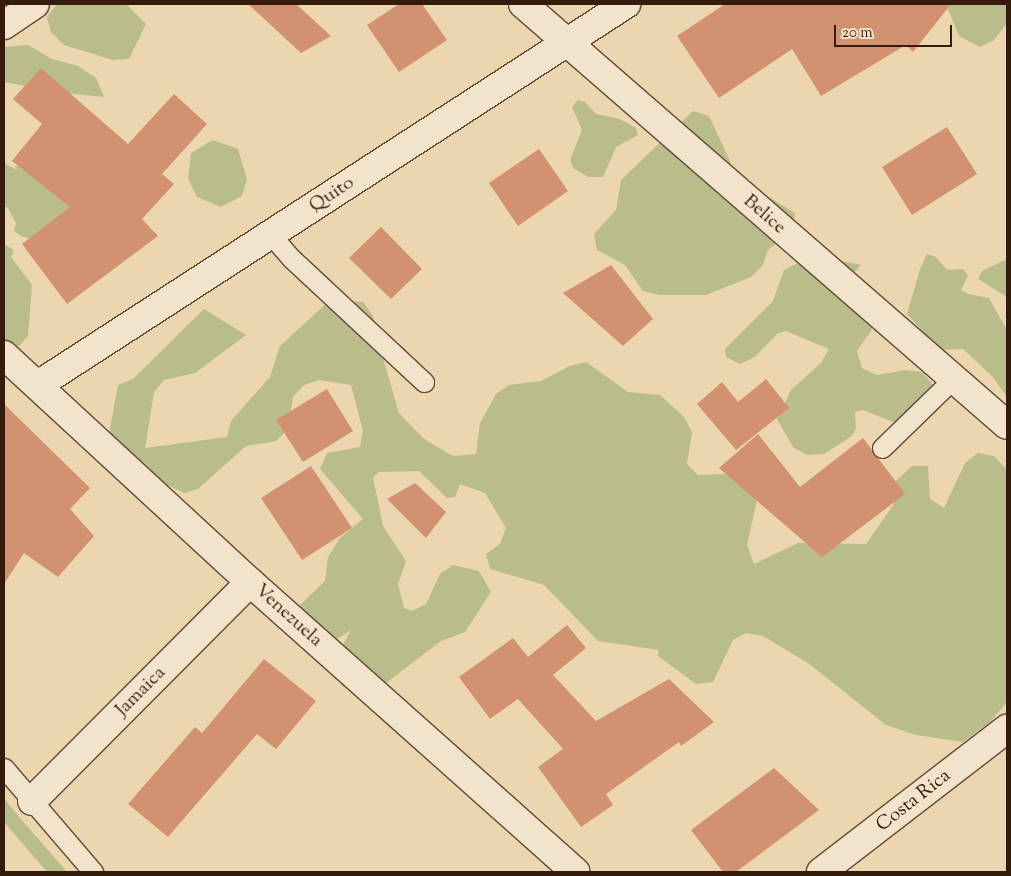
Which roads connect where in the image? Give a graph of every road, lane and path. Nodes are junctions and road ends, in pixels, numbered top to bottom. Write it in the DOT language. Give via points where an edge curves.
graph roads {
  1 [pos="35,4"];
  2 [pos="523,4"];
  3 [pos="626,4"];
  4 [pos="4,25"];
  5 [pos="566,44"];
  6 [pos="271,235"];
  7 [pos="4,355"];
  8 [pos="953,379"];
  9 [pos="424,382"];
  10 [pos="38,385"];
  11 [pos="1007,425"];
  12 [pos="882,448"];
  13 [pos="250,582"];
  14 [pos="1007,729"];
  15 [pos="4,768"];
  16 [pos="32,801"];
  17 [pos="93,872"];
  18 [pos="576,872"];
  19 [pos="821,872"];
  1 -- 4 [label="street"];
  2 -- 5 [label="street, Belice"];
  3 -- 5 [label="street, Quito"];
  5 -- 6 [label="street, Quito"];
  5 -- 8 [label="street, Belice"];
  6 -- 9 [label="lane" via="291,258"];
  6 -- 10 [label="street, Quito"];
  7 -- 10 [label="street, Venezuela"];
  8 -- 11 [label="street, Belice"];
  8 -- 12 [label="lane"];
  10 -- 13 [label="street, Venezuela"];
  13 -- 16 [label="street, Jamaica"];
  13 -- 18 [label="street, Venezuela"];
  14 -- 19 [label="street, Costa Rica"];
  15 -- 16 [label="lane"];
  16 -- 17 [label="lane"];
}
